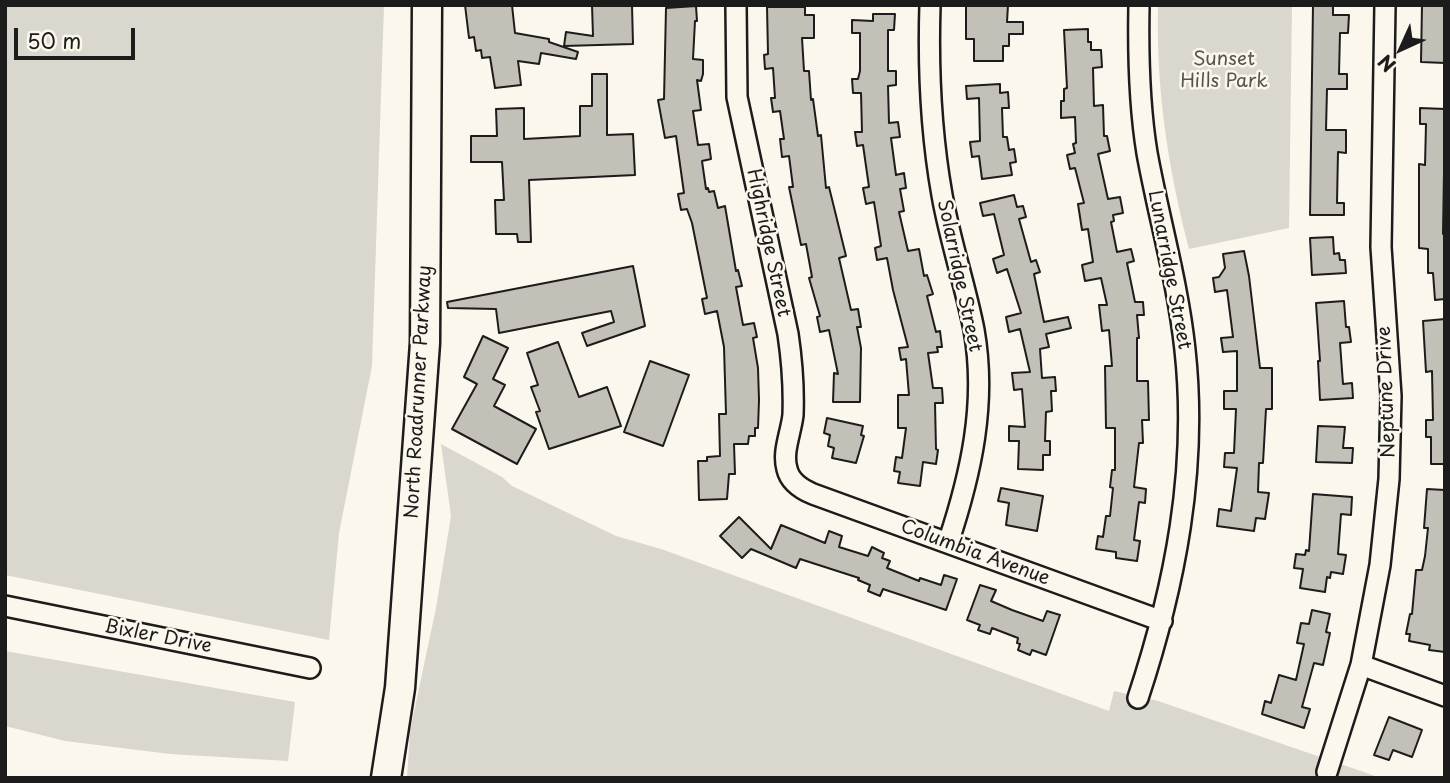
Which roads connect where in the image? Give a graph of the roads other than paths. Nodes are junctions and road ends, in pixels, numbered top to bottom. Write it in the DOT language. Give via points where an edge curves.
graph roads {
  1 [pos="427,5"];
  2 [pos="737,5"];
  3 [pos="930,5"];
  4 [pos="1139,5"];
  5 [pos="1385,5"];
  6 [pos="787,482"];
  7 [pos="948,543"];
  8 [pos="5,606"];
  9 [pos="1162,621"];
  10 [pos="1361,666"];
  11 [pos="310,667"];
  12 [pos="1445,696"];
  13 [pos="1138,698"];
  14 [pos="1327,772"];
  15 [pos="386,778"];
  1 -- 15 [label="street, North Roadrunner Parkway" via="425,343 400,688"];
  2 -- 6 [label="street, Highridge Street" via="737,97 792,366"];
  3 -- 7 [label="street, Solarridge Street" via="936,157 974,332 978,376 971,464"];
  4 -- 9 [label="street, Lunarridge Street" via="1143,126 1176,283 1188,386 1183,512"];
  5 -- 10 [label="street, Neptune Drive" via="1381,247 1390,450 1380,565"];
  6 -- 7 [label="street, Columbia Avenue"];
  7 -- 9 [label="street, Columbia Avenue"];
  8 -- 11 [label="street, Bixler Drive"];
  9 -- 13 [label="street, Lunarridge Street"];
  10 -- 12 [label="street"];
  10 -- 14 [label="street, Neptune Drive"];
}
